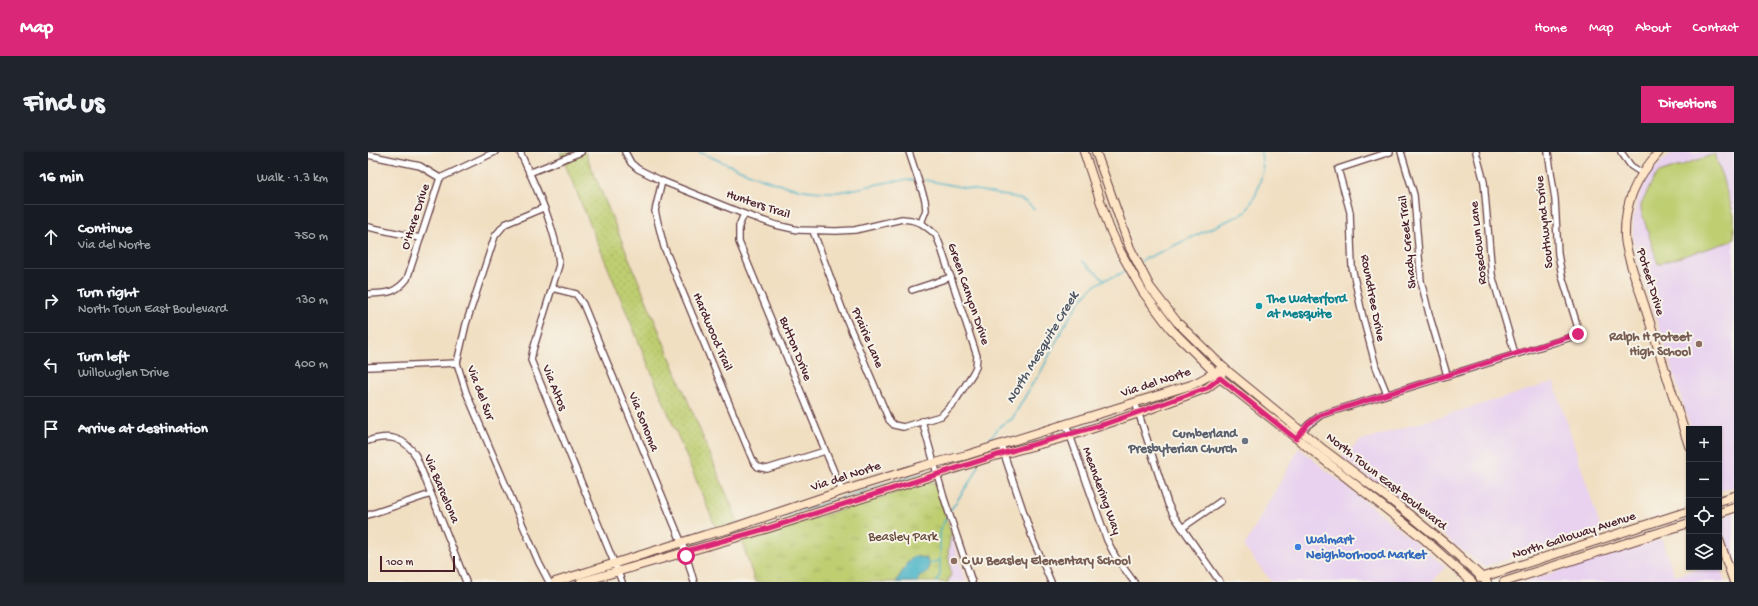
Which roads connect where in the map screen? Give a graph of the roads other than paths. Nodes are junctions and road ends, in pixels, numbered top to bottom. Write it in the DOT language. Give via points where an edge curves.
graph roads {
  1 [pos="495,152"];
  2 [pos="520,152"];
  3 [pos="581,152"];
  4 [pos="625,152"];
  5 [pos="909,152"];
  6 [pos="1084,152"];
  7 [pos="1096,152"];
  8 [pos="1390,152"];
  9 [pos="1401,152"];
  10 [pos="1476,152"];
  11 [pos="1548,152"];
  12 [pos="1621,152"];
  13 [pos="1659,152"];
  14 [pos="368,155"];
  15 [pos="529,173"];
  16 [pos="1642,173"];
  17 [pos="440,178"];
  18 [pos="662,181"];
  19 [pos="544,208"];
  20 [pos="744,214"];
  21 [pos="921,223"];
  22 [pos="368,227"];
  23 [pos="813,231"];
  24 [pos="420,238"];
  25 [pos="951,277"];
  26 [pos="1142,281"];
  27 [pos="552,288"];
  28 [pos="912,290"];
  29 [pos="368,294"];
  30 [pos="1166,308"];
  31 [pos="1159,315"];
  32 [pos="1515,354"];
  33 [pos="457,364"];
  34 [pos="368,366"];
  35 [pos="1224,368"];
  36 [pos="1213,372"];
  37 [pos="1447,375"];
  38 [pos="1220,378"];
  39 [pos="1386,394"];
  40 [pos="1135,402"];
  41 [pos="1139,413"];
  42 [pos="922,421"];
  43 [pos="1066,424"];
  44 [pos="1301,431"];
  45 [pos="1070,436"];
  46 [pos="1686,437"];
  47 [pos="1296,439"];
  48 [pos="368,441"];
  49 [pos="1001,445"];
  50 [pos="824,451"];
  51 [pos="1004,453"];
  52 [pos="934,463"];
  53 [pos="938,474"];
  54 [pos="842,490"];
  55 [pos="1381,492"];
  56 [pos="431,494"];
  57 [pos="1734,496"];
  58 [pos="1375,500"];
  59 [pos="1722,500"];
  60 [pos="1221,501"];
  61 [pos="1734,508"];
  62 [pos="1686,512"];
  63 [pos="1722,512"];
  64 [pos="368,514"];
  65 [pos="1686,524"];
  66 [pos="1424,526"];
  67 [pos="1182,528"];
  68 [pos="1637,528"];
  69 [pos="1418,534"];
  70 [pos="1641,538"];
  71 [pos="681,542"];
  72 [pos="1722,548"];
  73 [pos="1571,550"];
  74 [pos="685,552"];
  75 [pos="1574,559"];
  76 [pos="617,566"];
  77 [pos="1485,580"];
  78 [pos="466,582"];
  79 [pos="549,582"];
  80 [pos="555,582"];
  81 [pos="581,582"];
  82 [pos="622,582"];
  83 [pos="694,582"];
  84 [pos="972,582"];
  85 [pos="1051,582"];
  86 [pos="1134,582"];
  87 [pos="1220,582"];
  88 [pos="1469,582"];
  89 [pos="1504,582"];
  90 [pos="1734,582"];
  1 -- 17 [label="street, O'Hare Drive"];
  2 -- 15 [label="street, Via Altos"];
  3 -- 15 [label="street"];
  4 -- 18 [label="street" via="638,169"];
  5 -- 21 [label="street" via="925,200 926,210"];
  6 -- 26 [label="street, North Town East Boulevard" via="1109,227 1120,251"];
  7 -- 26 [label="street, North Town East Boulevard"];
  8 -- 39 [label="street, Roundtree Drive" via="1338,169 1350,212 1352,267 1362,318"];
  9 -- 37 [label="street, Shady Creek Trail" via="1414,195 1421,281"];
  10 -- 32 [label="street, Rosedown Lane" via="1484,182 1492,275"];
  11 -- 32 [label="street, Southwynd Drive" via="1555,199 1559,262 1578,334"];
  12 -- 16 [label="street" via="1631,166"];
  13 -- 16 [label="street, Poteet Drive"];
  14 -- 17 [label="street" via="420,166"];
  15 -- 19 [label="street, Via Altos"];
  16 -- 46 [label="street, Poteet Drive" via="1630,199 1625,238"];
  17 -- 24 [label="street, O'Hare Drive"];
  18 -- 20 [label="street, Hunters Trail"];
  18 -- 50 [label="street, Hardwood Trail" via="655,211 664,247 753,461 758,468 767,469"];
  19 -- 27 [label="street, Via Altos" via="558,252 559,265"];
  19 -- 33 [label="street, Via del Sur" via="505,224 495,236 466,324"];
  20 -- 23 [label="street, Hunters Trail" via="776,225"];
  20 -- 50 [label="street, Button Drive" via="739,226 739,242"];
  21 -- 23 [label="street, Hunters Trail" via="902,218 856,230"];
  21 -- 25 [label="street, Green Canyon Drive" via="936,235"];
  22 -- 24 [label="street"];
  23 -- 42 [label="street, Prairie Lane" via="843,311 889,420 900,427"];
  24 -- 29 [label="street, O'Hare Drive" via="407,279 399,288 389,293"];
  25 -- 28 [label="street"];
  25 -- 42 [label="street, Green Canyon Drive" via="977,356 976,367 947,412"];
  26 -- 30 [label="street, North Town East Boulevard"];
  26 -- 31 [label="street, North Town East Boulevard"];
  27 -- 71 [label="street, Via Sonoma" via="576,294 583,304"];
  27 -- 76 [label="street, Via Altos" via="531,360"];
  30 -- 31 [label="street"];
  30 -- 35 [label="street, North Town East Boulevard"];
  31 -- 36 [label="street, North Town East Boulevard"];
  32 -- 37 [label="street"];
  33 -- 34 [label="street"];
  33 -- 79 [label="street, Via del Sur" via="466,392"];
  35 -- 36 [label="street, Via del Norte"];
  35 -- 38 [label="street"];
  35 -- 44 [label="street, North Town East Boulevard"];
  36 -- 38 [label="street, North Town East Boulevard"];
  36 -- 40 [label="street, Via del Norte" via="1191,385"];
  37 -- 39 [label="street"];
  38 -- 41 [label="street, Via del Norte" via="1207,388"];
  38 -- 47 [label="street, North Town East Boulevard"];
  39 -- 44 [label="street" via="1321,415"];
  40 -- 41 [label="street"];
  40 -- 43 [label="street, Via del Norte"];
  41 -- 45 [label="street, Via del Norte"];
  41 -- 67 [label="street" via="1168,504"];
  42 -- 52 [label="street"];
  43 -- 45 [label="street, Meandering Way"];
  43 -- 49 [label="street, Via del Norte"];
  44 -- 47 [label="street"];
  44 -- 55 [label="street, North Town East Boulevard"];
  45 -- 51 [label="street, Via del Norte"];
  45 -- 86 [label="street, Meandering Way" via="1106,540"];
  47 -- 58 [label="street, North Town East Boulevard"];
  48 -- 56 [label="street, Via Barcelona" via="388,437 410,448 416,456"];
  49 -- 51 [label="street"];
  49 -- 52 [label="street, Via del Norte"];
  50 -- 54 [label="street, Button Drive"];
  51 -- 53 [label="street, Via del Norte"];
  51 -- 85 [label="street" via="1033,540"];
  52 -- 53 [label="street"];
  52 -- 54 [label="street, Via del Norte"];
  53 -- 74 [label="street, Via del Norte"];
  53 -- 84 [label="street"];
  54 -- 71 [label="street, Via del Norte" via="729,529"];
  55 -- 58 [label="street"];
  55 -- 66 [label="street, North Town East Boulevard"];
  56 -- 64 [label="street"];
  56 -- 78 [label="street, Via Barcelona"];
  57 -- 59 [label="street"];
  58 -- 69 [label="street, North Town East Boulevard"];
  60 -- 67 [label="street"];
  61 -- 63 [label="street"];
  62 -- 68 [label="street, North Galloway Avenue"];
  65 -- 70 [label="street, North Galloway Avenue"];
  66 -- 69 [label="street"];
  66 -- 77 [label="street, North Town East Boulevard"];
  67 -- 87 [label="street"];
  68 -- 70 [label="street"];
  68 -- 73 [label="street, North Galloway Avenue"];
  69 -- 88 [label="street, North Town East Boulevard"];
  70 -- 75 [label="street, North Galloway Avenue"];
  71 -- 74 [label="street, Via Sonoma"];
  71 -- 76 [label="street, Via del Norte"];
  72 -- 90 [label="street"];
  73 -- 75 [label="street"];
  73 -- 77 [label="street, North Galloway Avenue"];
  74 -- 76 [label="street, Via del Norte"];
  74 -- 83 [label="street, Via Sonoma"];
  75 -- 89 [label="street, North Galloway Avenue"];
  76 -- 80 [label="street, Via del Norte"];
  76 -- 81 [label="street, Via del Norte"];
  76 -- 82 [label="street, Via Altos"];
  77 -- 88 [label="street, North Galloway Avenue"];
}
